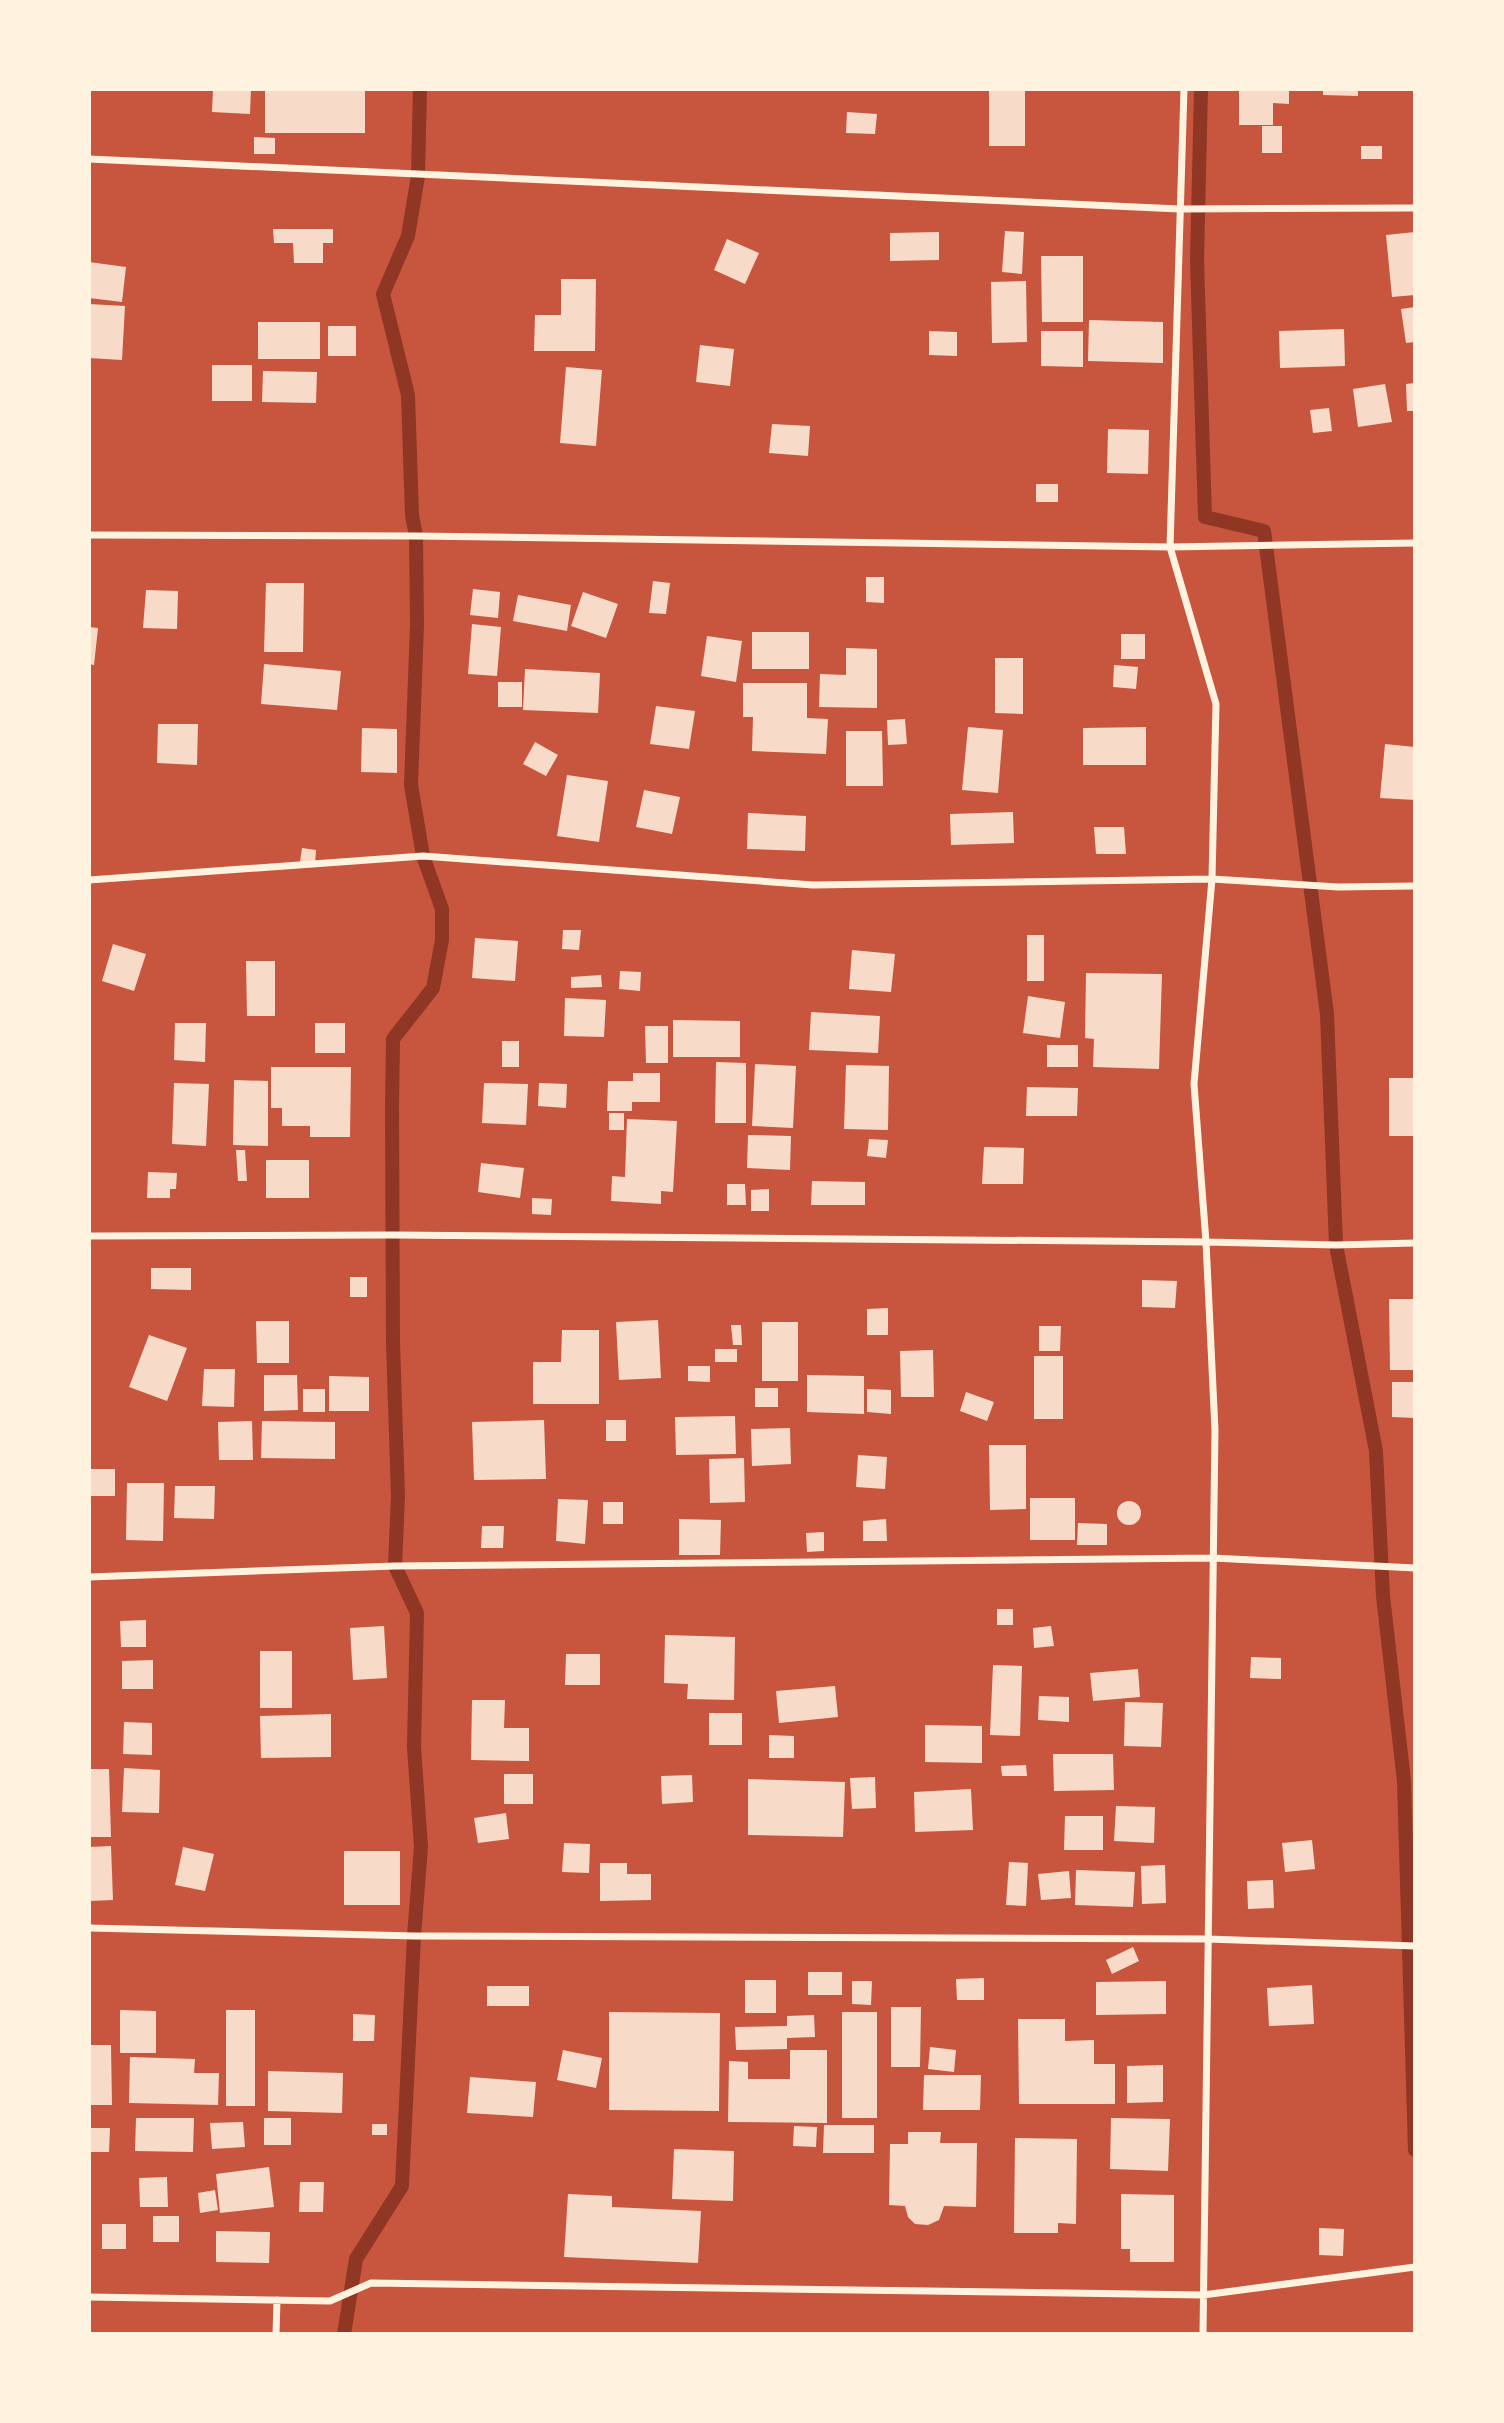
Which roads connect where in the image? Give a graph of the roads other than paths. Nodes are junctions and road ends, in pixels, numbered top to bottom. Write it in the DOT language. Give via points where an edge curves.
graph roads {
  1 [pos="1184,89"];
  2 [pos="89,159"];
  3 [pos="1179,208"];
  4 [pos="1415,208"];
  5 [pos="89,535"];
  6 [pos="1415,544"];
  7 [pos="1170,547"];
  8 [pos="1212,879"];
  9 [pos="89,880"];
  10 [pos="1415,886"];
  11 [pos="89,1236"];
  12 [pos="1206,1242"];
  13 [pos="1415,1243"];
  14 [pos="1213,1558"];
  15 [pos="1415,1568"];
  16 [pos="89,1577"];
  17 [pos="89,1928"];
  18 [pos="1208,1939"];
  19 [pos="1415,1945"];
  20 [pos="1415,2267"];
  21 [pos="1203,2295"];
  22 [pos="89,2297"];
  23 [pos="277,2300"];
  24 [pos="276,2334"];
  25 [pos="1203,2334"];
  1 -- 3 [label="street"];
  2 -- 3 [label="street"];
  3 -- 4 [label="street"];
  3 -- 7 [label="street"];
  5 -- 7 [label="street"];
  6 -- 7 [label="street"];
  7 -- 8 [label="street" via="1216,704"];
  8 -- 9 [label="street" via="813,885 423,856"];
  8 -- 10 [label="street" via="1338,887"];
  8 -- 12 [label="street" via="1194,1084"];
  11 -- 12 [label="street"];
  12 -- 13 [label="street"];
  12 -- 14 [label="street" via="1215,1430"];
  14 -- 15 [label="street"];
  14 -- 16 [label="street" via="395,1566"];
  14 -- 18 [label="street"];
  17 -- 18 [label="street" via="414,1936"];
  18 -- 19 [label="street"];
  18 -- 21 [label="street"];
  20 -- 21 [label="street"];
  21 -- 23 [label="street" via="371,2283 330,2301"];
  21 -- 25 [label="street"];
  22 -- 23 [label="street"];
  23 -- 24 [label="street"];
}
